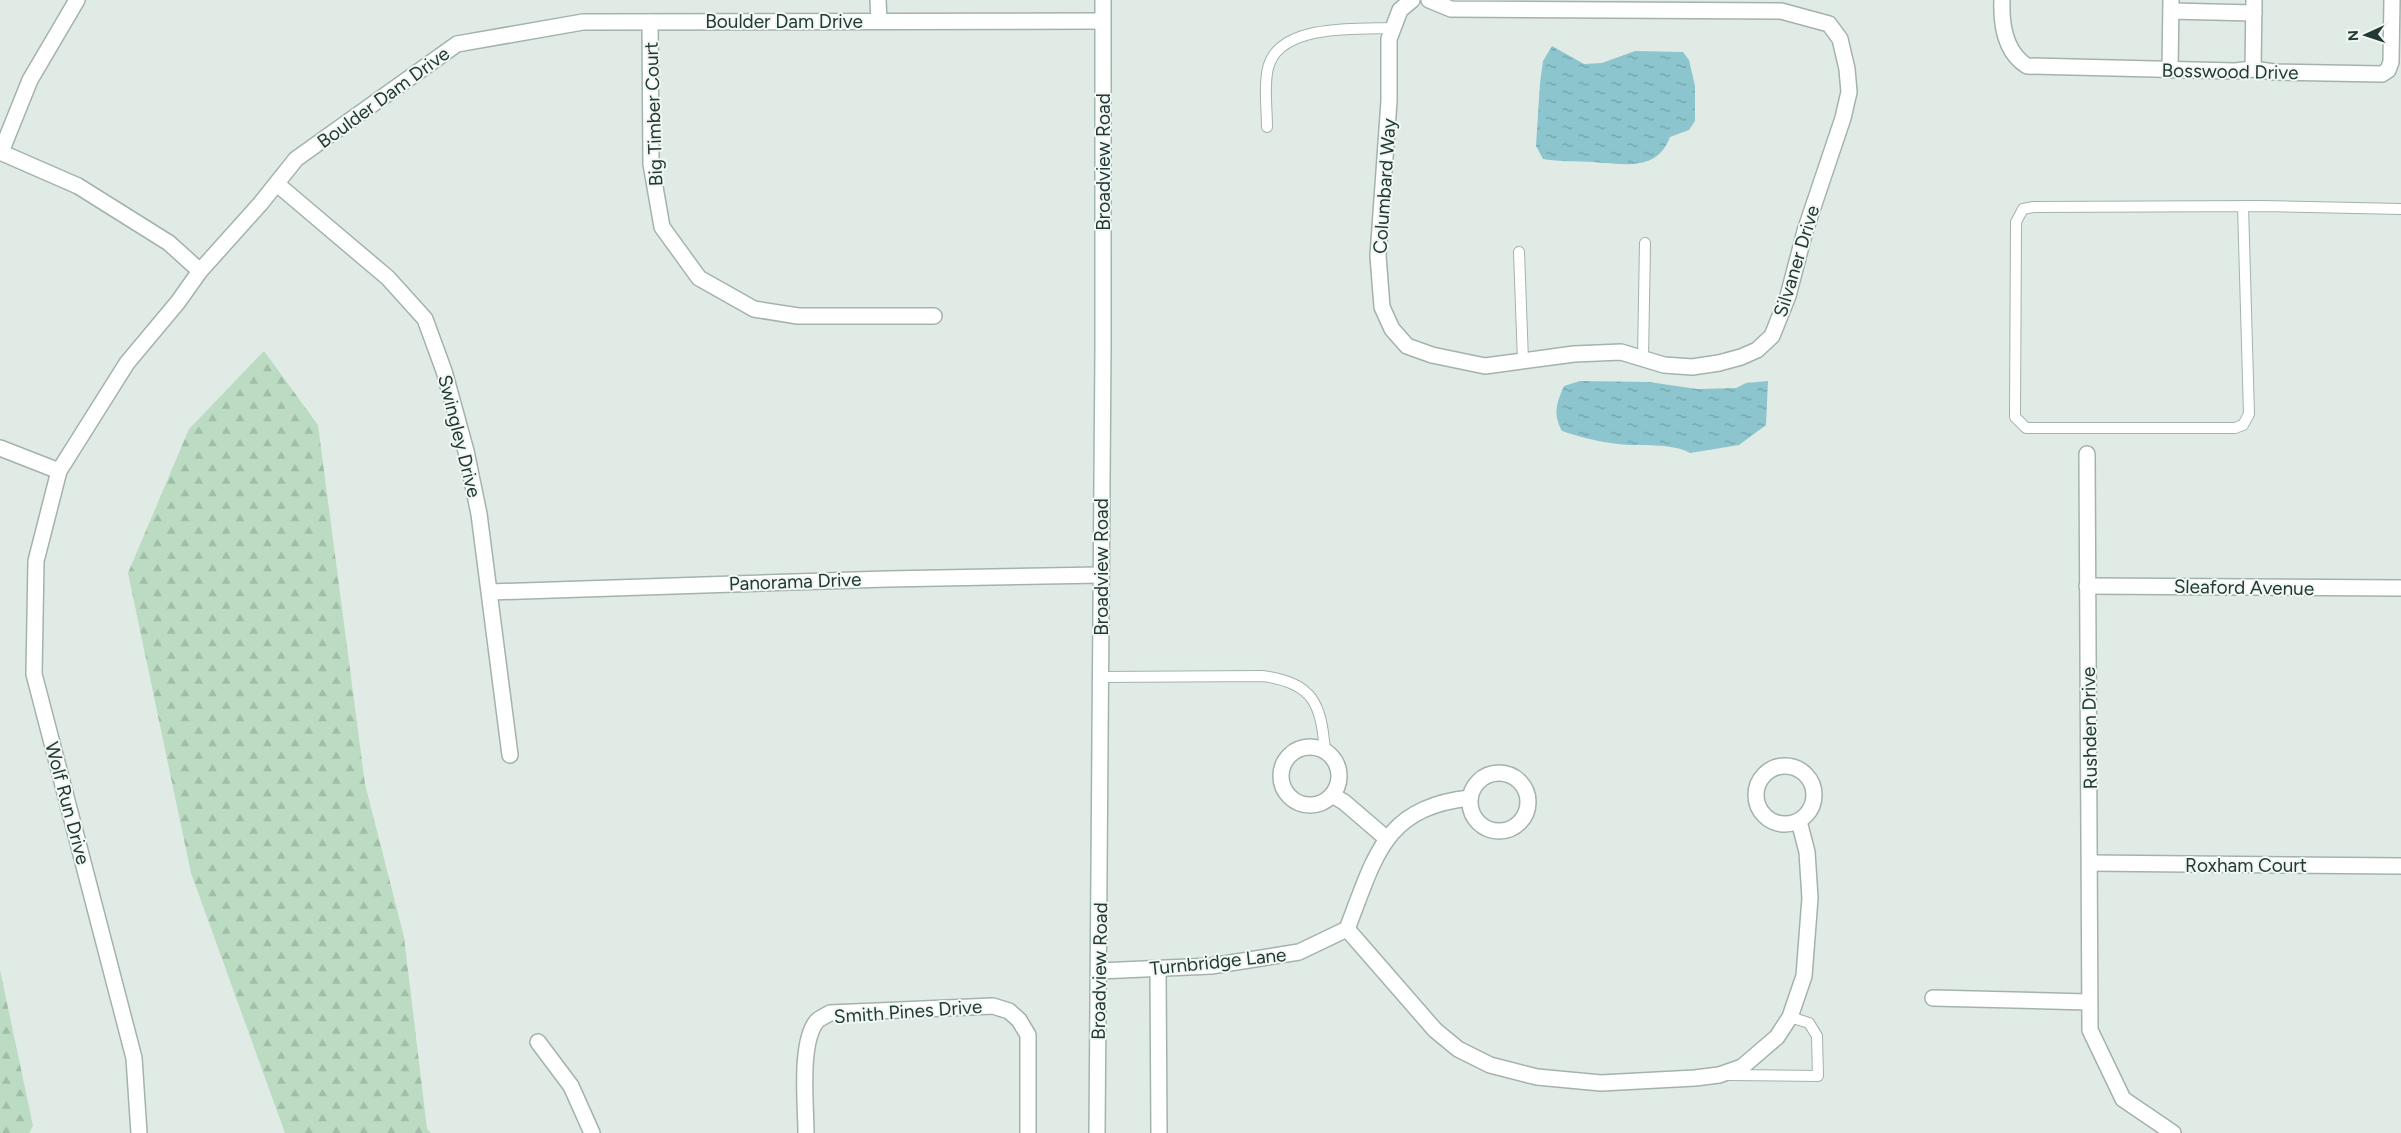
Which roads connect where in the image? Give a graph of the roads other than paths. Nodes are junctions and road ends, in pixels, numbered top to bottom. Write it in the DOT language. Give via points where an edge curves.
graph roads {
  1 [pos="77,0"];
  2 [pos="878,0"];
  3 [pos="1102,0"];
  4 [pos="1412,0"];
  5 [pos="1429,0"];
  6 [pos="2002,0"];
  7 [pos="2392,0"];
  8 [pos="1540,5"];
  9 [pos="1781,5"];
  10 [pos="2171,5"];
  11 [pos="2254,6"];
  12 [pos="879,21"];
  13 [pos="650,22"];
  14 [pos="1102,22"];
  15 [pos="1393,28"];
  16 [pos="2254,69"];
  17 [pos="2170,70"];
  18 [pos="1267,127"];
  19 [pos="1,152"];
  20 [pos="277,184"];
  21 [pos="2244,206"];
  22 [pos="2401,209"];
  23 [pos="1645,243"];
  24 [pos="1519,252"];
  25 [pos="200,271"];
  26 [pos="934,316"];
  27 [pos="1432,355"];
  28 [pos="1643,358"];
  29 [pos="1523,361"];
  30 [pos="0,448"];
  31 [pos="2087,454"];
  32 [pos="59,471"];
  33 [pos="1100,575"];
  34 [pos="2087,586"];
  35 [pos="2401,588"];
  36 [pos="490,592"];
  37 [pos="1100,677"];
  38 [pos="1325,751"];
  39 [pos="510,755"];
  40 [pos="1332,795"];
  41 [pos="1470,798"];
  42 [pos="1799,821"];
  43 [pos="1386,838"];
  44 [pos="2090,864"];
  45 [pos="2401,866"];
  46 [pos="1347,929"];
  47 [pos="1158,969"];
  48 [pos="1099,971"];
  49 [pos="1933,998"];
  50 [pos="2088,1002"];
  51 [pos="1790,1017"];
  52 [pos="538,1042"];
  53 [pos="1719,1075"];
  54 [pos="138,1133"];
  55 [pos="592,1133"];
  56 [pos="806,1133"];
  57 [pos="1028,1133"];
  58 [pos="1097,1133"];
  59 [pos="1159,1133"];
  60 [pos="2173,1133"];
  1 -- 19 [label="street" via="30,80"];
  2 -- 12 [label="street"];
  3 -- 14 [label="street, Broadview Road"];
  4 -- 15 [label="street, Columbard Way" via="1400,10"];
  5 -- 8 [label="street" via="1451,9"];
  6 -- 17 [label="street, Bosswood Drive" via="2001,20 2009,47 2016,59 2026,66"];
  7 -- 16 [label="street, Bosswood Drive" via="2391,62 2382,74"];
  8 -- 9 [label="street"];
  9 -- 28 [label="street, Silvaner Drive" via="1828,24 1840,38 1848,69 1849,92 1804,231 1788,296 1772,336 1757,350 1719,364 1692,367"];
  10 -- 11 [label="street"];
  10 -- 17 [label="street"];
  11 -- 16 [label="street"];
  12 -- 13 [label="street, Boulder Dam Drive"];
  12 -- 14 [label="street, Boulder Dam Drive"];
  13 -- 20 [label="street, Boulder Dam Drive" via="583,22 456,44 296,159"];
  13 -- 26 [label="street, Big Timber Court" via="651,164 662,227 699,278 754,309 798,316"];
  14 -- 33 [label="street, Broadview Road"];
  15 -- 18 [label="lane" via="1334,30 1290,40 1279,47 1270,63 1266,89"];
  15 -- 27 [label="street, Columbard Way" via="1389,38 1389,101 1378,256 1381,300 1392,329 1407,346"];
  16 -- 17 [label="street, Bosswood Drive"];
  19 -- 25 [label="street" via="78,186 169,243"];
  20 -- 25 [label="street, Boulder Dam Drive"];
  20 -- 36 [label="street, Swingley Drive" via="388,278 425,319 444,371 466,451"];
  21 -- 21 [label="lane" via="2023,209 2016,222 2014,417 2026,428 2235,428 2244,425 2250,414"];
  21 -- 22 [label="lane"];
  23 -- 28 [label="lane"];
  24 -- 29 [label="lane"];
  25 -- 32 [label="street, Boulder Dam Drive" via="127,363"];
  27 -- 29 [label="street, Silvaner Drive" via="1485,366"];
  28 -- 29 [label="street, Silvaner Drive" via="1621,352"];
  30 -- 32 [label="street"];
  31 -- 34 [label="street, Rushden Drive"];
  32 -- 54 [label="street, Wolf Run Drive" via="36,561 34,674 134,1058"];
  33 -- 36 [label="street, Panorama Drive"];
  33 -- 37 [label="street, Broadview Road"];
  34 -- 35 [label="street, Sleaford Avenue"];
  34 -- 44 [label="street, Rushden Drive"];
  36 -- 39 [label="street, Swingley Drive"];
  37 -- 38 [label="lane" via="1263,676 1286,679 1305,690 1313,700 1323,728"];
  37 -- 48 [label="street, Broadview Road"];
  38 -- 40 [label="street" via="1338,769 1338,784"];
  38 -- 40 [label="street" via="1304,747 1292,753 1280,772 1287,795 1304,805 1315,805"];
  40 -- 43 [label="street"];
  41 -- 43 [label="street" via="1432,804"];
  42 -- 51 [label="street" via="1807,852 1810,898 1804,976"];
  43 -- 46 [label="street"];
  44 -- 45 [label="street, Roxham Court"];
  44 -- 50 [label="street, Rushden Drive"];
  46 -- 47 [label="street, Turnbridge Lane" via="1299,952 1211,966"];
  46 -- 53 [label="street" via="1435,1030 1458,1049 1490,1065 1537,1077 1601,1083"];
  47 -- 48 [label="street, Turnbridge Lane"];
  47 -- 59 [label="street"];
  48 -- 58 [label="street, Broadview Road"];
  49 -- 50 [label="street"];
  50 -- 60 [label="street, Rushden Drive" via="2090,1030 2124,1099"];
  51 -- 53 [label="street" via="1777,1037 1757,1055 1742,1067"];
  51 -- 53 [label="lane" via="1809,1022 1817,1036 1818,1076"];
  52 -- 55 [label="street" via="571,1086"];
  56 -- 57 [label="street, Smith Pines Drive" via="809,1039 817,1021 830,1012 993,1006 1009,1011 1028,1035"];
}
